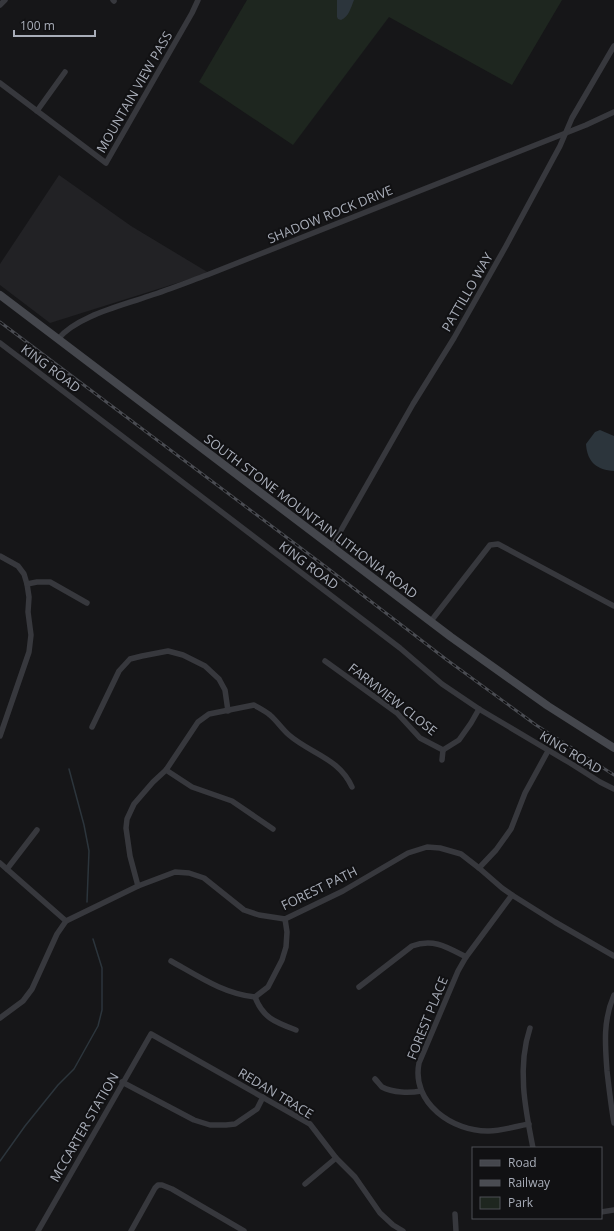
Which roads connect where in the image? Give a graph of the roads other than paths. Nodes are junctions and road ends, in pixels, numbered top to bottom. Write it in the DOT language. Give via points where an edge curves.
graph roads {
  1 [pos="5,0"];
  2 [pos="198,0"];
  3 [pos="0,5"];
  4 [pos="614,46"];
  5 [pos="65,72"];
  6 [pos="0,83"];
  7 [pos="37,111"];
  8 [pos="614,112"];
  9 [pos="566,132"];
  10 [pos="0,295"];
  11 [pos="58,339"];
  12 [pos="0,343"];
  13 [pos="332,546"];
  14 [pos="0,556"];
  15 [pos="27,584"];
  16 [pos="87,603"];
  17 [pos="614,606"];
  18 [pos="431,621"];
  19 [pos="325,661"];
  20 [pos="479,709"];
  21 [pos="228,711"];
  22 [pos="92,727"];
  23 [pos="0,736"];
  24 [pos="614,748"];
  25 [pos="443,750"];
  26 [pos="548,751"];
  27 [pos="442,760"];
  28 [pos="166,770"];
  29 [pos="352,787"];
  30 [pos="614,789"];
  31 [pos="273,829"];
  32 [pos="37,830"];
  33 [pos="0,863"];
  34 [pos="479,868"];
  35 [pos="7,869"];
  36 [pos="138,886"];
  37 [pos="512,895"];
  38 [pos="285,919"];
  39 [pos="66,921"];
  40 [pos="614,956"];
  41 [pos="466,957"];
  42 [pos="171,961"];
  43 [pos="358,987"];
  44 [pos="614,995"];
  45 [pos="255,997"];
  46 [pos="0,1018"];
  47 [pos="530,1028"];
  48 [pos="296,1030"];
  49 [pos="151,1034"];
  50 [pos="375,1079"];
  51 [pos="122,1082"];
  52 [pos="421,1091"];
  53 [pos="263,1097"];
  54 [pos="614,1123"];
  55 [pos="529,1124"];
  56 [pos="533,1147"];
  57 [pos="336,1158"];
  58 [pos="305,1184"];
  59 [pos="614,1210"];
  60 [pos="602,1212"];
  61 [pos="455,1214"];
  62 [pos="38,1231"];
  63 [pos="131,1231"];
  64 [pos="244,1231"];
  65 [pos="403,1231"];
  66 [pos="456,1231"];
  1 -- 3 [label="street"];
  2 -- 7 [label="street, MOUNTAIN VIEW PASS" via="106,163"];
  4 -- 9 [label="street, PATTILLO WAY"];
  5 -- 7 [label="street"];
  6 -- 7 [label="street, MOUNTAIN VIEW PASS"];
  8 -- 9 [label="street, SHADOW ROCK DRIVE"];
  9 -- 11 [label="street, SHADOW ROCK DRIVE" via="207,275 101,312 64,331"];
  9 -- 13 [label="street, PATTILLO WAY" via="454,338"];
  10 -- 11 [label="main road, SOUTH STONE MOUNTAIN LITHONIA ROAD"];
  11 -- 13 [label="main road, SOUTH STONE MOUNTAIN LITHONIA ROAD"];
  12 -- 20 [label="street, KING ROAD" via="400,648 442,684"];
  13 -- 18 [label="main road, SOUTH STONE MOUNTAIN LITHONIA ROAD"];
  14 -- 15 [label="street" via="18,566"];
  15 -- 16 [label="street" via="50,582"];
  15 -- 23 [label="street" via="31,635 29,652"];
  17 -- 18 [label="street" via="498,544 490,545"];
  18 -- 24 [label="main road, SOUTH STONE MOUNTAIN LITHONIA ROAD" via="548,706"];
  19 -- 25 [label="street, FARMVIEW CLOSE" via="398,713 420,738"];
  20 -- 25 [label="street, FARMVIEW CLOSE" via="459,740"];
  20 -- 26 [label="street, KING ROAD"];
  21 -- 22 [label="street" via="225,690 219,679 205,666 168,651 130,659 119,671"];
  21 -- 28 [label="street" via="209,714 198,722"];
  21 -- 29 [label="street" via="254,705 269,715 290,736 343,772"];
  25 -- 27 [label="street"];
  26 -- 30 [label="street, KING ROAD"];
  26 -- 34 [label="street" via="525,793 511,829"];
  28 -- 31 [label="street" via="192,787 232,801"];
  28 -- 36 [label="street" via="134,804 128,819 126,828 130,856"];
  32 -- 35 [label="street"];
  33 -- 35 [label="street"];
  34 -- 37 [label="street, FOREST PATH"];
  34 -- 38 [label="street, FOREST PATH" via="461,854 427,847 408,853 343,891"];
  35 -- 39 [label="street"];
  36 -- 38 [label="street, FOREST PATH" via="175,872 189,873 204,878 244,910"];
  36 -- 39 [label="street, FOREST PATH"];
  37 -- 40 [label="street, FOREST PATH"];
  37 -- 41 [label="street, FOREST PLACE"];
  38 -- 45 [label="street" via="287,939 282,960 268,987"];
  39 -- 46 [label="street" via="57,934 32,989 23,1001"];
  41 -- 43 [label="street" via="436,943 419,943"];
  41 -- 52 [label="street, FOREST PLACE" via="420,1063 418,1071"];
  42 -- 45 [label="street" via="221,989 241,996"];
  44 -- 54 [label="street" via="607,1015 605,1039"];
  45 -- 48 [label="street" via="262,1013"];
  47 -- 55 [label="street" via="523,1072"];
  49 -- 51 [label="street, MCCARTER STATION"];
  49 -- 53 [label="street, REDAN TRACE"];
  50 -- 52 [label="street" via="382,1087 408,1093"];
  51 -- 53 [label="street" via="194,1120 210,1125 235,1124 257,1109"];
  51 -- 62 [label="street, MCCARTER STATION"];
  52 -- 55 [label="street, FOREST PLACE" via="438,1113 451,1122 467,1128 489,1131"];
  53 -- 57 [label="street, REDAN TRACE" via="310,1124"];
  55 -- 56 [label="street"];
  57 -- 58 [label="street"];
  57 -- 65 [label="street, REDAN TRACE" via="355,1177 380,1213"];
  59 -- 60 [label="street"];
  61 -- 66 [label="street"];
  63 -- 64 [label="street" via="158,1185 172,1189"];
}
